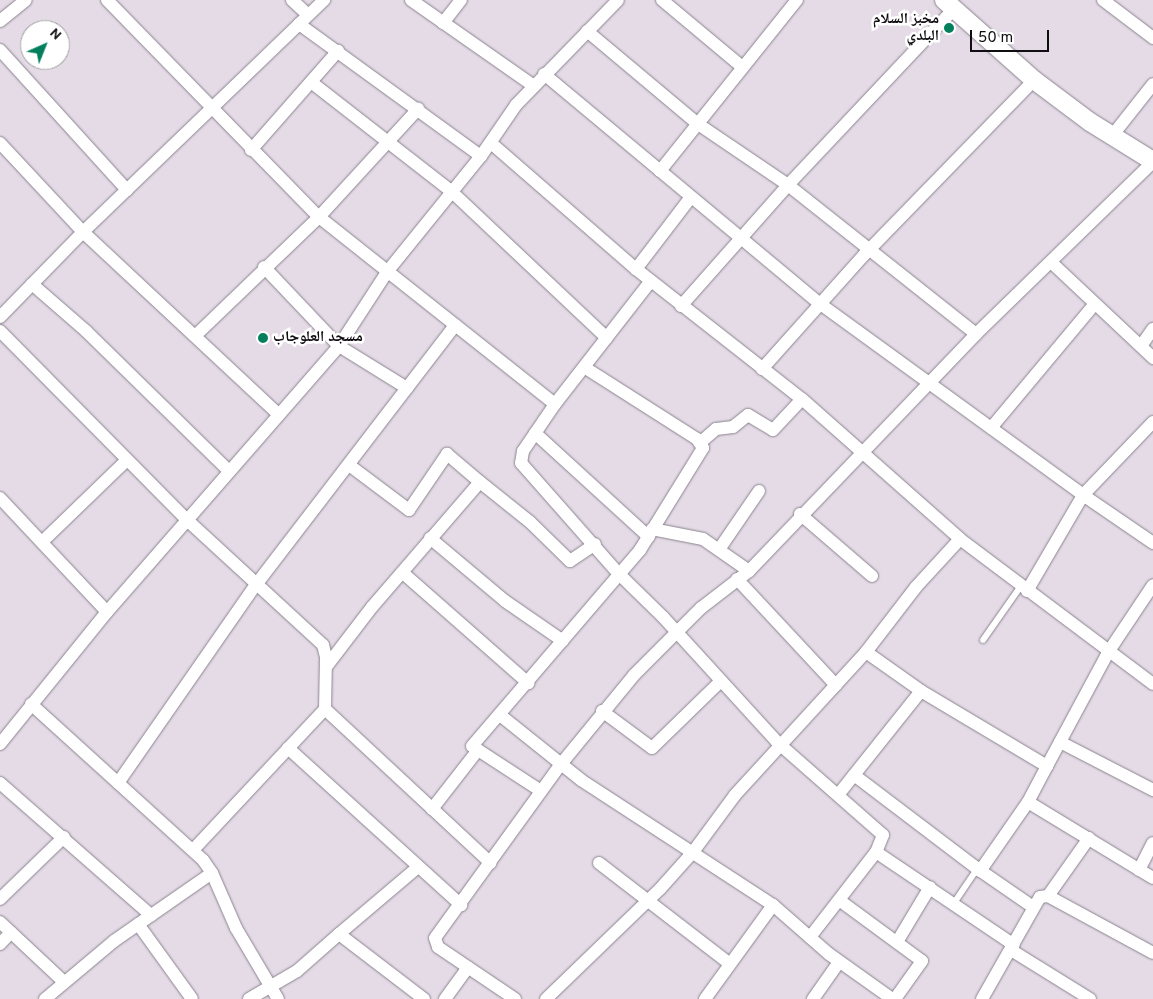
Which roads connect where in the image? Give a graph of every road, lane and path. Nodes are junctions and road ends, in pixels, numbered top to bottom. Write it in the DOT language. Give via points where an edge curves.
graph roads {
  1 [pos="26,0"];
  2 [pos="107,0"];
  3 [pos="292,0"];
  4 [pos="324,0"];
  5 [pos="411,0"];
  6 [pos="461,0"];
  7 [pos="618,0"];
  8 [pos="662,0"];
  9 [pos="780,0"];
  10 [pos="1103,0"];
  11 [pos="793,5"];
  12 [pos="949,5"];
  13 [pos="304,20"];
  14 [pos="0,22"];
  15 [pos="442,23"];
  16 [pos="588,31"];
  17 [pos="1153,38"];
  18 [pos="0,50"];
  19 [pos="338,51"];
  20 [pos="742,67"];
  21 [pos="544,74"];
  22 [pos="1034,80"];
  23 [pos="311,82"];
  24 [pos="1153,84"];
  25 [pos="534,86"];
  26 [pos="418,108"];
  27 [pos="210,109"];
  28 [pos="698,124"];
  29 [pos="1112,136"];
  30 [pos="388,141"];
  31 [pos="0,143"];
  32 [pos="491,144"];
  33 [pos="251,150"];
  34 [pos="481,156"];
  35 [pos="1153,162"];
  36 [pos="660,171"];
  37 [pos="788,185"];
  38 [pos="127,190"];
  39 [pos="451,191"];
  40 [pos="691,197"];
  41 [pos="319,217"];
  42 [pos="83,232"];
  43 [pos="742,241"];
  44 [pos="870,250"];
  45 [pos="1052,263"];
  46 [pos="264,267"];
  47 [pos="636,268"];
  48 [pos="387,272"];
  49 [pos="650,282"];
  50 [pos="32,284"];
  51 [pos="819,303"];
  52 [pos="1094,305"];
  53 [pos="681,306"];
  54 [pos="0,317"];
  55 [pos="455,325"];
  56 [pos="1153,329"];
  57 [pos="0,331"];
  58 [pos="976,334"];
  59 [pos="195,336"];
  60 [pos="607,338"];
  61 [pos="339,346"];
  62 [pos="1142,346"];
  63 [pos="1153,358"];
  64 [pos="584,367"];
  65 [pos="762,369"];
  66 [pos="928,384"];
  67 [pos="407,388"];
  68 [pos="802,399"];
  69 [pos="555,404"];
  70 [pos="278,414"];
  71 [pos="1153,422"];
  72 [pos="991,428"];
  73 [pos="535,433"];
  74 [pos="701,442"];
  75 [pos="865,452"];
  76 [pos="127,460"];
  77 [pos="349,465"];
  78 [pos="228,470"];
  79 [pos="480,482"];
  80 [pos="758,491"];
  81 [pos="1083,495"];
  82 [pos="0,498"];
  83 [pos="800,514"];
  84 [pos="186,519"];
  85 [pos="651,533"];
  86 [pos="430,538"];
  87 [pos="960,539"];
  88 [pos="42,542"];
  89 [pos="1153,543"];
  90 [pos="595,544"];
  91 [pos="720,548"];
  92 [pos="749,571"];
  93 [pos="403,573"];
  94 [pos="618,574"];
  95 [pos="872,576"];
  96 [pos="737,579"];
  97 [pos="1153,585"];
  98 [pos="255,586"];
  99 [pos="1024,589"];
  100 [pos="107,612"];
  101 [pos="676,633"];
  102 [pos="983,640"];
  103 [pos="563,641"];
  104 [pos="1109,651"];
  105 [pos="866,652"];
  106 [pos="326,667"];
  107 [pos="721,681"];
  108 [pos="528,683"];
  109 [pos="1153,684"];
  110 [pos="836,685"];
  111 [pos="921,691"];
  112 [pos="31,704"];
  113 [pos="324,709"];
  114 [pos="602,712"];
  115 [pos="500,715"];
  116 [pos="1060,742"];
  117 [pos="0,744"];
  118 [pos="781,745"];
  119 [pos="288,748"];
  120 [pos="478,750"];
  121 [pos="561,764"];
  122 [pos="1046,766"];
  123 [pos="854,775"];
  124 [pos="0,782"];
  125 [pos="118,783"];
  126 [pos="1153,790"];
  127 [pos="542,791"];
  128 [pos="838,796"];
  129 [pos="1028,802"];
  130 [pos="432,809"];
  131 [pos="64,837"];
  132 [pos="1090,838"];
  133 [pos="1153,843"];
  134 [pos="193,850"];
  135 [pos="693,852"];
  136 [pos="876,852"];
  137 [pos="490,863"];
  138 [pos="599,863"];
  139 [pos="418,866"];
  140 [pos="978,870"];
  141 [pos="1139,870"];
  142 [pos="212,872"];
  143 [pos="1153,878"];
  144 [pos="930,887"];
  145 [pos="1048,896"];
  146 [pos="0,899"];
  147 [pos="839,900"];
  148 [pos="647,902"];
  149 [pos="954,903"];
  150 [pos="461,905"];
  151 [pos="773,905"];
  152 [pos="1033,907"];
  153 [pos="151,915"];
  154 [pos="0,922"];
  155 [pos="138,924"];
  156 [pos="10,932"];
  157 [pos="339,934"];
  158 [pos="810,937"];
  159 [pos="896,942"];
  160 [pos="0,944"];
  161 [pos="1012,947"];
  162 [pos="1153,953"];
  163 [pos="839,962"];
  164 [pos="730,964"];
  165 [pos="468,967"];
  166 [pos="64,982"];
  167 [pos="270,987"];
  168 [pos="549,998"];
  169 [pos="45,999"];
  170 [pos="192,999"];
  171 [pos="249,999"];
  172 [pos="278,999"];
  173 [pos="424,999"];
  174 [pos="445,999"];
  175 [pos="515,999"];
  176 [pos="705,999"];
  177 [pos="813,999"];
  178 [pos="894,999"];
  179 [pos="982,999"];
  180 [pos="1090,999"];
  1 -- 14 [label="street"];
  2 -- 27 [label="street"];
  3 -- 13 [label="street"];
  4 -- 13 [label="street"];
  5 -- 15 [label="street"];
  6 -- 15 [label="street"];
  7 -- 16 [label="street"];
  8 -- 20 [label="street"];
  9 -- 11 [label="street"];
  10 -- 17 [label="street"];
  11 -- 20 [label="street"];
  12 -- 22 [label="street"];
  12 -- 37 [label="street"];
  13 -- 19 [label="street"];
  13 -- 27 [label="street"];
  15 -- 25 [label="street"];
  16 -- 21 [label="street"];
  16 -- 28 [label="street"];
  18 -- 38 [label="street"];
  19 -- 23 [label="street"];
  19 -- 26 [label="street"];
  20 -- 28 [label="street"];
  21 -- 25 [label="street"];
  21 -- 36 [label="street"];
  22 -- 29 [label="street"];
  22 -- 44 [label="street"];
  23 -- 30 [label="street"];
  23 -- 33 [label="street"];
  24 -- 29 [label="street"];
  25 -- 32 [label="street" via="516,105"];
  26 -- 30 [label="street"];
  26 -- 34 [label="street"];
  27 -- 33 [label="street"];
  27 -- 38 [label="street"];
  28 -- 36 [label="street"];
  28 -- 37 [label="street"];
  29 -- 35 [label="street"];
  30 -- 39 [label="street"];
  30 -- 41 [label="street"];
  31 -- 42 [label="street"];
  32 -- 34 [label="street"];
  32 -- 47 [label="street"];
  33 -- 41 [label="street"];
  34 -- 39 [label="street"];
  35 -- 45 [label="street"];
  36 -- 40 [label="street"];
  37 -- 43 [label="street"];
  37 -- 44 [label="street"];
  38 -- 42 [label="street"];
  39 -- 48 [label="street"];
  39 -- 60 [label="street"];
  40 -- 43 [label="street"];
  40 -- 47 [label="street"];
  41 -- 46 [label="street"];
  41 -- 48 [label="street"];
  42 -- 50 [label="street"];
  42 -- 59 [label="street"];
  43 -- 51 [label="street"];
  43 -- 53 [label="street"];
  44 -- 51 [label="street"];
  44 -- 58 [label="street"];
  45 -- 52 [label="street"];
  45 -- 58 [label="street"];
  46 -- 59 [label="street"];
  46 -- 61 [label="street"];
  47 -- 49 [label="street"];
  48 -- 55 [label="street"];
  48 -- 61 [label="street"];
  49 -- 53 [label="street"];
  49 -- 60 [label="street"];
  50 -- 54 [label="street"];
  50 -- 78 [label="street" via="86,330"];
  51 -- 65 [label="street"];
  51 -- 66 [label="street"];
  52 -- 62 [label="street"];
  52 -- 72 [label="street"];
  53 -- 65 [label="street"];
  55 -- 67 [label="street"];
  55 -- 69 [label="street"];
  56 -- 62 [label="street"];
  57 -- 76 [label="street"];
  58 -- 66 [label="street"];
  59 -- 70 [label="street"];
  60 -- 64 [label="street"];
  61 -- 67 [label="street"];
  61 -- 70 [label="street"];
  62 -- 63 [label="street"];
  64 -- 69 [label="street"];
  64 -- 74 [label="street"];
  65 -- 68 [label="street"];
  66 -- 72 [label="street"];
  66 -- 75 [label="street"];
  67 -- 77 [label="street"];
  68 -- 74 [label="street" via="773,430 748,415 733,428 716,429"];
  68 -- 75 [label="street"];
  69 -- 73 [label="street"];
  70 -- 78 [label="street"];
  71 -- 81 [label="street"];
  72 -- 81 [label="street"];
  73 -- 85 [label="street"];
  73 -- 90 [label="street" via="523,451 521,463"];
  74 -- 85 [label="street" via="703,448"];
  75 -- 83 [label="street"];
  75 -- 87 [label="street"];
  76 -- 84 [label="street"];
  76 -- 88 [label="street"];
  77 -- 79 [label="street" via="409,510 446,454"];
  77 -- 98 [label="street"];
  78 -- 84 [label="street"];
  79 -- 86 [label="street"];
  79 -- 90 [label="street" via="530,522 570,561"];
  80 -- 91 [label="street"];
  81 -- 89 [label="street"];
  81 -- 99 [label="street"];
  82 -- 88 [label="street"];
  83 -- 92 [label="street"];
  83 -- 95 [label="street"];
  84 -- 98 [label="street"];
  84 -- 100 [label="street"];
  85 -- 91 [label="street" via="687,533"];
  85 -- 94 [label="street"];
  86 -- 93 [label="street"];
  86 -- 103 [label="street" via="505,601"];
  87 -- 99 [label="street"];
  87 -- 105 [label="street" via="916,587"];
  88 -- 100 [label="street"];
  90 -- 94 [label="street"];
  91 -- 92 [label="street"];
  92 -- 96 [label="street"];
  93 -- 106 [label="street"];
  93 -- 108 [label="street"];
  94 -- 101 [label="street"];
  94 -- 103 [label="street"];
  96 -- 101 [label="street"];
  96 -- 110 [label="street"];
  97 -- 104 [label="street"];
  98 -- 106 [label="street" via="323,645"];
  98 -- 125 [label="street"];
  99 -- 102 [label="lane"];
  99 -- 104 [label="street"];
  100 -- 112 [label="street"];
  101 -- 107 [label="street"];
  101 -- 114 [label="street"];
  103 -- 108 [label="street"];
  104 -- 109 [label="street"];
  104 -- 116 [label="street"];
  105 -- 110 [label="street"];
  105 -- 111 [label="street"];
  106 -- 113 [label="street"];
  107 -- 114 [label="street" via="652,748"];
  107 -- 118 [label="street"];
  108 -- 115 [label="street"];
  110 -- 118 [label="street"];
  111 -- 122 [label="street"];
  111 -- 123 [label="street"];
  112 -- 117 [label="street"];
  112 -- 125 [label="street"];
  113 -- 119 [label="street"];
  113 -- 130 [label="street"];
  114 -- 121 [label="street"];
  115 -- 120 [label="street" via="472,746"];
  115 -- 121 [label="street"];
  116 -- 122 [label="street"];
  116 -- 126 [label="street"];
  118 -- 128 [label="street"];
  118 -- 135 [label="street" via="735,795"];
  119 -- 134 [label="street"];
  119 -- 139 [label="street"];
  120 -- 127 [label="street"];
  120 -- 130 [label="street"];
  121 -- 127 [label="street"];
  121 -- 135 [label="street"];
  122 -- 129 [label="street"];
  123 -- 128 [label="street"];
  123 -- 140 [label="street"];
  124 -- 131 [label="street"];
  125 -- 134 [label="street"];
  127 -- 137 [label="street"];
  128 -- 136 [label="street" via="884,835"];
  129 -- 132 [label="street"];
  129 -- 140 [label="street"];
  130 -- 137 [label="street"];
  131 -- 146 [label="street"];
  131 -- 153 [label="street"];
  132 -- 141 [label="street"];
  132 -- 145 [label="street"];
  133 -- 141 [label="street"];
  134 -- 142 [label="street"];
  135 -- 148 [label="street"];
  135 -- 151 [label="street"];
  136 -- 144 [label="street"];
  136 -- 147 [label="street"];
  137 -- 150 [label="street"];
  138 -- 148 [label="street"];
  139 -- 150 [label="street"];
  139 -- 157 [label="street"];
  140 -- 149 [label="lane"];
  140 -- 152 [label="street"];
  141 -- 143 [label="street"];
  142 -- 153 [label="street"];
  142 -- 167 [label="street" via="236,928"];
  144 -- 149 [label="street"];
  144 -- 159 [label="street"];
  145 -- 152 [label="street" via="1040,897"];
  145 -- 162 [label="street"];
  147 -- 158 [label="street"];
  147 -- 159 [label="street"];
  148 -- 164 [label="street" via="694,933"];
  148 -- 168 [label="street"];
  149 -- 161 [label="street"];
  150 -- 165 [label="street" via="435,938 435,943"];
  151 -- 158 [label="street"];
  151 -- 164 [label="street"];
  152 -- 161 [label="street"];
  153 -- 155 [label="street"];
  154 -- 156 [label="street"];
  155 -- 166 [label="street"];
  155 -- 170 [label="street"];
  156 -- 160 [label="street"];
  156 -- 166 [label="street"];
  157 -- 167 [label="street" via="297,972"];
  157 -- 173 [label="street"];
  158 -- 163 [label="street"];
  159 -- 178 [label="street" via="922,964"];
  161 -- 179 [label="street"];
  161 -- 180 [label="street"];
  163 -- 177 [label="street"];
  163 -- 178 [label="street"];
  164 -- 176 [label="street"];
  165 -- 174 [label="street"];
  165 -- 175 [label="street"];
  166 -- 169 [label="street"];
  167 -- 171 [label="street"];
  167 -- 172 [label="street"];
}
